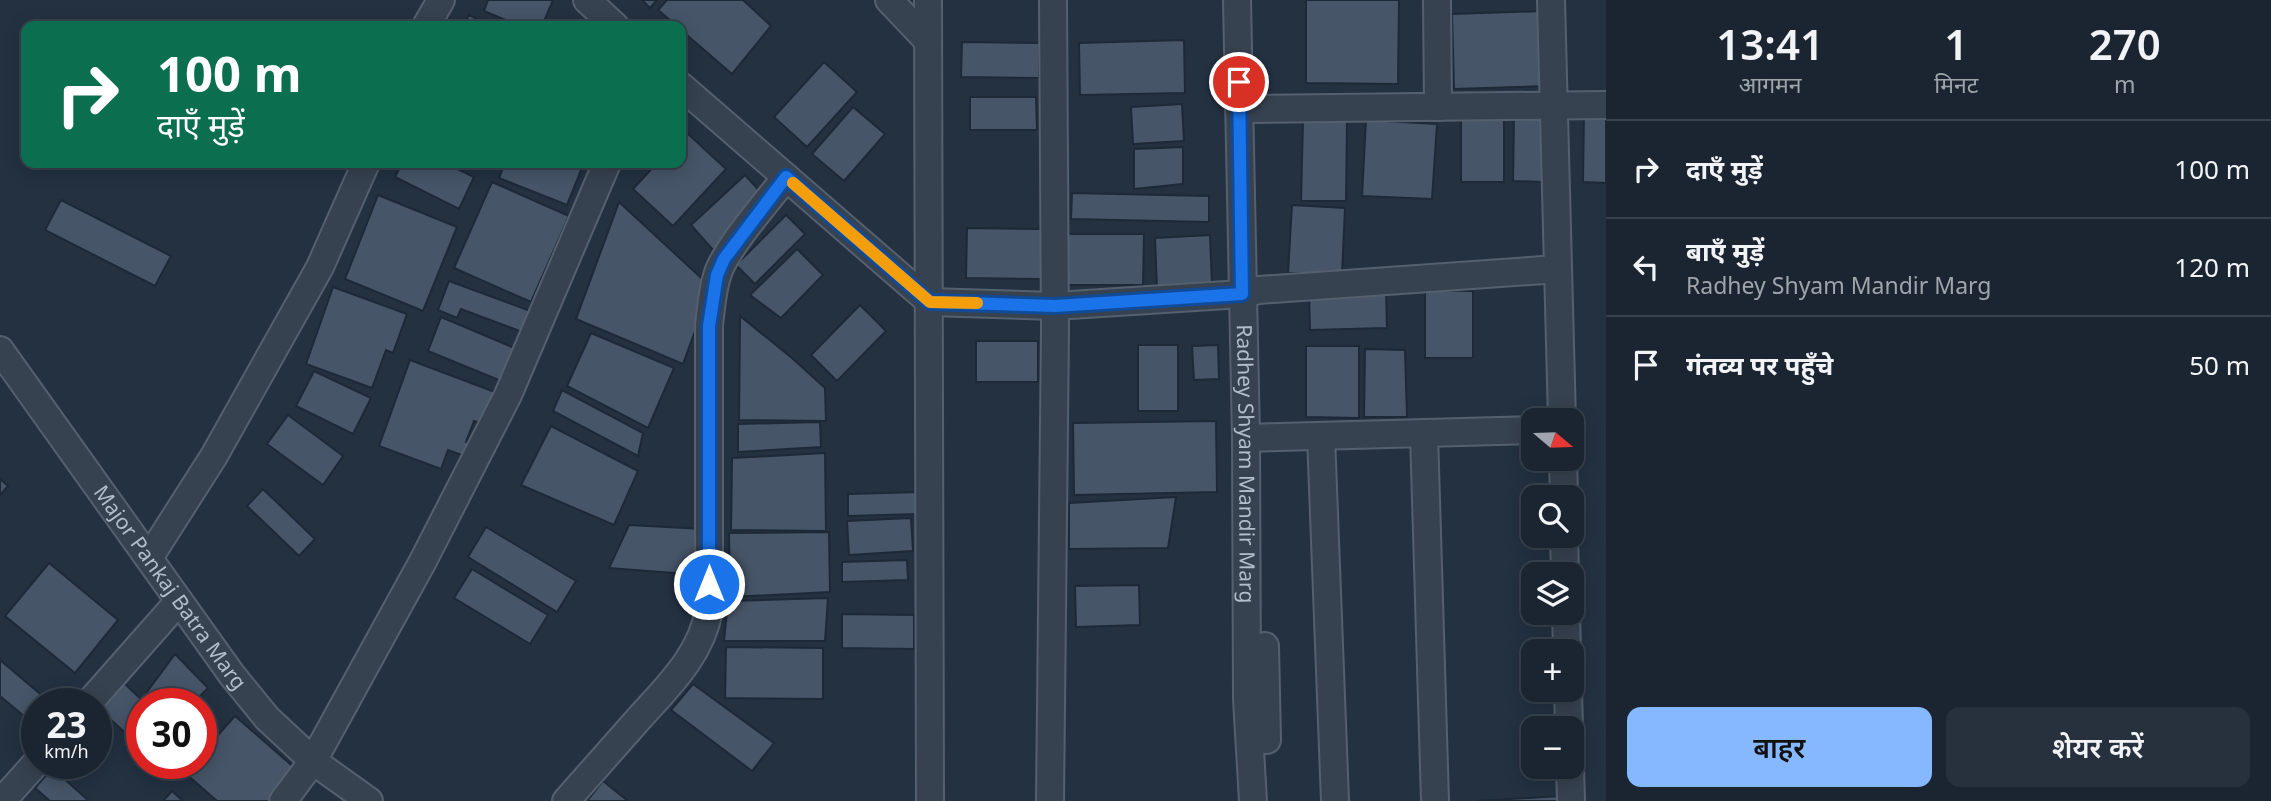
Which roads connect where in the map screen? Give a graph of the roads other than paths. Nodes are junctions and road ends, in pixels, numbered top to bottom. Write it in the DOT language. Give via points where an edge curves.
graph roads {
  1 [pos="441,0"];
  2 [pos="587,0"];
  3 [pos="889,0"];
  4 [pos="928,0"];
  5 [pos="1053,0"];
  6 [pos="1237,0"];
  7 [pos="1252,0"];
  8 [pos="1437,0"];
  9 [pos="1551,0"];
  10 [pos="429,21"];
  11 [pos="610,21"];
  12 [pos="927,40"];
  13 [pos="686,90"];
  14 [pos="1553,104"];
  15 [pos="1606,105"];
  16 [pos="1438,107"];
  17 [pos="1248,109"];
  18 [pos="364,168"];
  19 [pos="605,168"];
  20 [pos="786,177"];
  21 [pos="1558,269"];
  22 [pos="1251,292"];
  23 [pos="930,302"];
  24 [pos="1055,306"];
  25 [pos="0,350"];
  26 [pos="1562,408"];
  27 [pos="1521,429"];
  28 [pos="1424,433"];
  29 [pos="1321,436"];
  30 [pos="1254,438"];
  31 [pos="149,558"];
  32 [pos="179,601"];
  33 [pos="102,688"];
  34 [pos="313,761"];
  35 [pos="22,779"];
  36 [pos="1570,779"];
  37 [pos="2,801"];
  38 [pos="283,801"];
  39 [pos="369,801"];
  40 [pos="566,801"];
  41 [pos="930,801"];
  42 [pos="1050,801"];
  43 [pos="1253,801"];
  44 [pos="1268,801"];
  45 [pos="1335,801"];
  46 [pos="1434,801"];
  47 [pos="1571,801"];
  1 -- 10 [label="street"];
  2 -- 11 [label="street"];
  3 -- 12 [label="street"];
  4 -- 12 [label="street"];
  5 -- 24 [label="street"];
  6 -- 17 [label="street, Radhey Shyam Mandir Marg"];
  7 -- 17 [label="street, Radhey Shyam Mandir Marg"];
  8 -- 16 [label="street"];
  9 -- 14 [label="street"];
  12 -- 23 [label="street"];
  13 -- 20 [label="street"];
  14 -- 15 [label="street"];
  14 -- 16 [label="street"];
  14 -- 21 [label="street"];
  16 -- 17 [label="street"];
  17 -- 22 [label="street, Radhey Shyam Mandir Marg"];
  18 -- 31 [label="street" via="320,267 214,456"];
  19 -- 34 [label="street" via="508,395"];
  20 -- 23 [label="street"];
  20 -- 40 [label="street" via="724,259 713,297 706,627 681,671"];
  21 -- 22 [label="street"];
  21 -- 26 [label="street"];
  22 -- 24 [label="street"];
  22 -- 30 [label="street, Radhey Shyam Mandir Marg"];
  23 -- 24 [label="street"];
  23 -- 41 [label="street"];
  24 -- 42 [label="street"];
  25 -- 31 [label="street, Major Pankaj Batra Marg"];
  27 -- 28 [label="street"];
  28 -- 29 [label="street"];
  28 -- 46 [label="street"];
  29 -- 30 [label="street"];
  29 -- 45 [label="street"];
  30 -- 43 [label="street, Radhey Shyam Mandir Marg" via="1247,699"];
  30 -- 44 [label="street, Radhey Shyam Mandir Marg"];
  31 -- 32 [label="street, Major Pankaj Batra Marg"];
  32 -- 33 [label="street"];
  32 -- 34 [label="street, Major Pankaj Batra Marg" via="267,718"];
  34 -- 38 [label="street"];
  34 -- 39 [label="street, Major Pankaj Batra Marg"];
  35 -- 37 [label="street"];
  36 -- 47 [label="street"];
}
